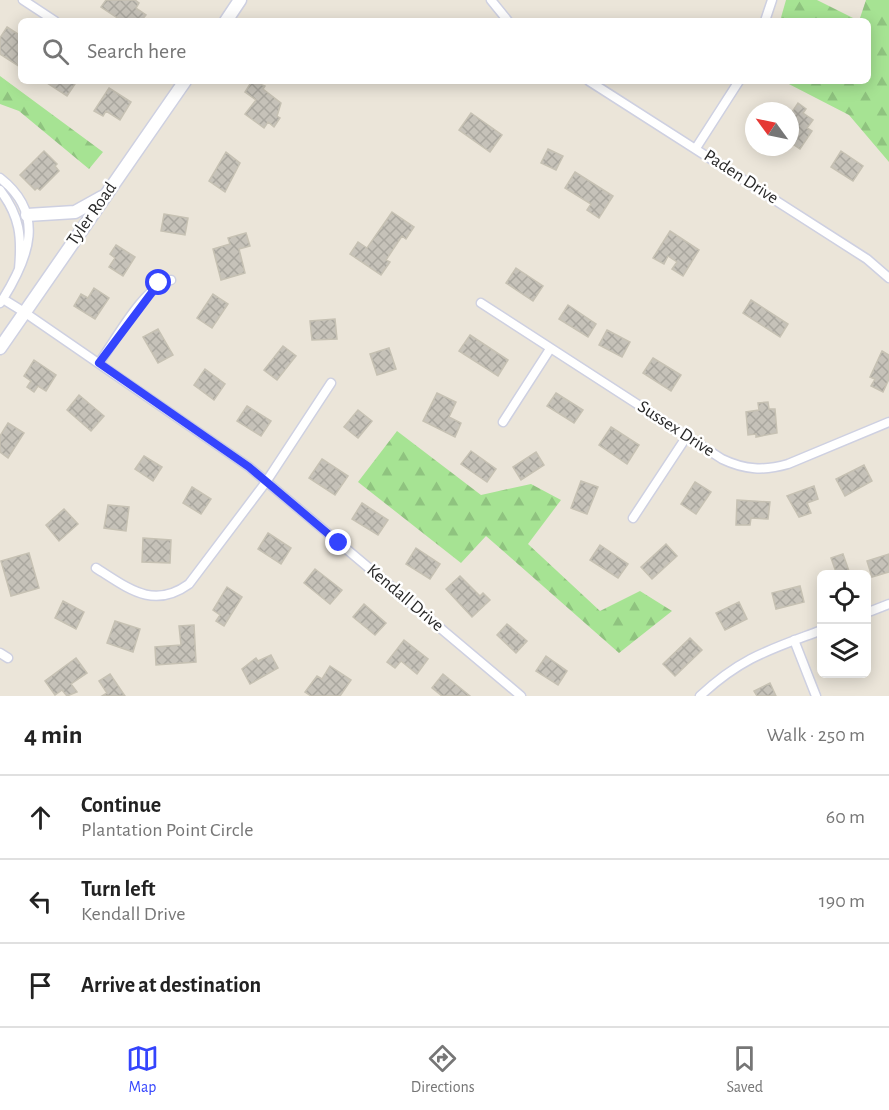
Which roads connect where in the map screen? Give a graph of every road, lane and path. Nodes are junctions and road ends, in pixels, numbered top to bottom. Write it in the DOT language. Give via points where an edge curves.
graph roads {
  1 [pos="23,0"];
  2 [pos="240,0"];
  3 [pos="491,0"];
  4 [pos="772,0"];
  5 [pos="50,18"];
  6 [pos="228,18"];
  7 [pos="506,18"];
  8 [pos="766,18"];
  9 [pos="182,84"];
  10 [pos="594,84"];
  11 [pos="737,84"];
  12 [pos="696,148"];
  13 [pos="0,178"];
  14 [pos="0,190"];
  15 [pos="106,195"];
  16 [pos="27,215"];
  17 [pos="18,275"];
  18 [pos="889,278"];
  19 [pos="171,280"];
  20 [pos="1,301"];
  21 [pos="481,303"];
  22 [pos="24,312"];
  23 [pos="0,348"];
  24 [pos="550,349"];
  25 [pos="99,363"];
  26 [pos="331,383"];
  27 [pos="503,422"];
  28 [pos="889,422"];
  29 [pos="687,436"];
  30 [pos="266,482"];
  31 [pos="633,518"];
  32 [pos="96,568"];
  33 [pos="889,604"];
  34 [pos="871,611"];
  35 [pos="817,632"];
  36 [pos="794,640"];
  37 [pos="521,696"];
  38 [pos="700,696"];
  39 [pos="816,696"];
  1 -- 5 [label="street"];
  2 -- 6 [label="street"];
  3 -- 7 [label="street"];
  4 -- 8 [label="street"];
  9 -- 15 [label="street, Tyler Road"];
  10 -- 12 [label="street, Paden Drive"];
  11 -- 12 [label="street"];
  12 -- 18 [label="street, Paden Drive" via="867,259"];
  13 -- 16 [label="street"];
  14 -- 17 [label="street" via="20,226"];
  15 -- 16 [label="street" via="75,212"];
  15 -- 22 [label="street, Tyler Road"];
  16 -- 17 [label="street" via="29,244"];
  17 -- 20 [label="street"];
  19 -- 25 [label="street" via="159,283 148,294"];
  20 -- 22 [label="street, Kendall Drive"];
  21 -- 24 [label="street, Sussex Drive"];
  22 -- 23 [label="street, Tyler Road"];
  22 -- 25 [label="street, Kendall Drive"];
  24 -- 27 [label="street"];
  24 -- 29 [label="street, Sussex Drive"];
  25 -- 30 [label="street, Kendall Drive"];
  26 -- 30 [label="street"];
  28 -- 29 [label="street, Sussex Drive" via="788,464 758,470 728,462"];
  29 -- 31 [label="street"];
  30 -- 32 [label="street" via="189,584 171,595 140,594"];
  30 -- 37 [label="street, Kendall Drive"];
  33 -- 34 [label="street"];
  35 -- 36 [label="street"];
  36 -- 38 [label="street" via="737,664"];
  36 -- 39 [label="street"];
}
